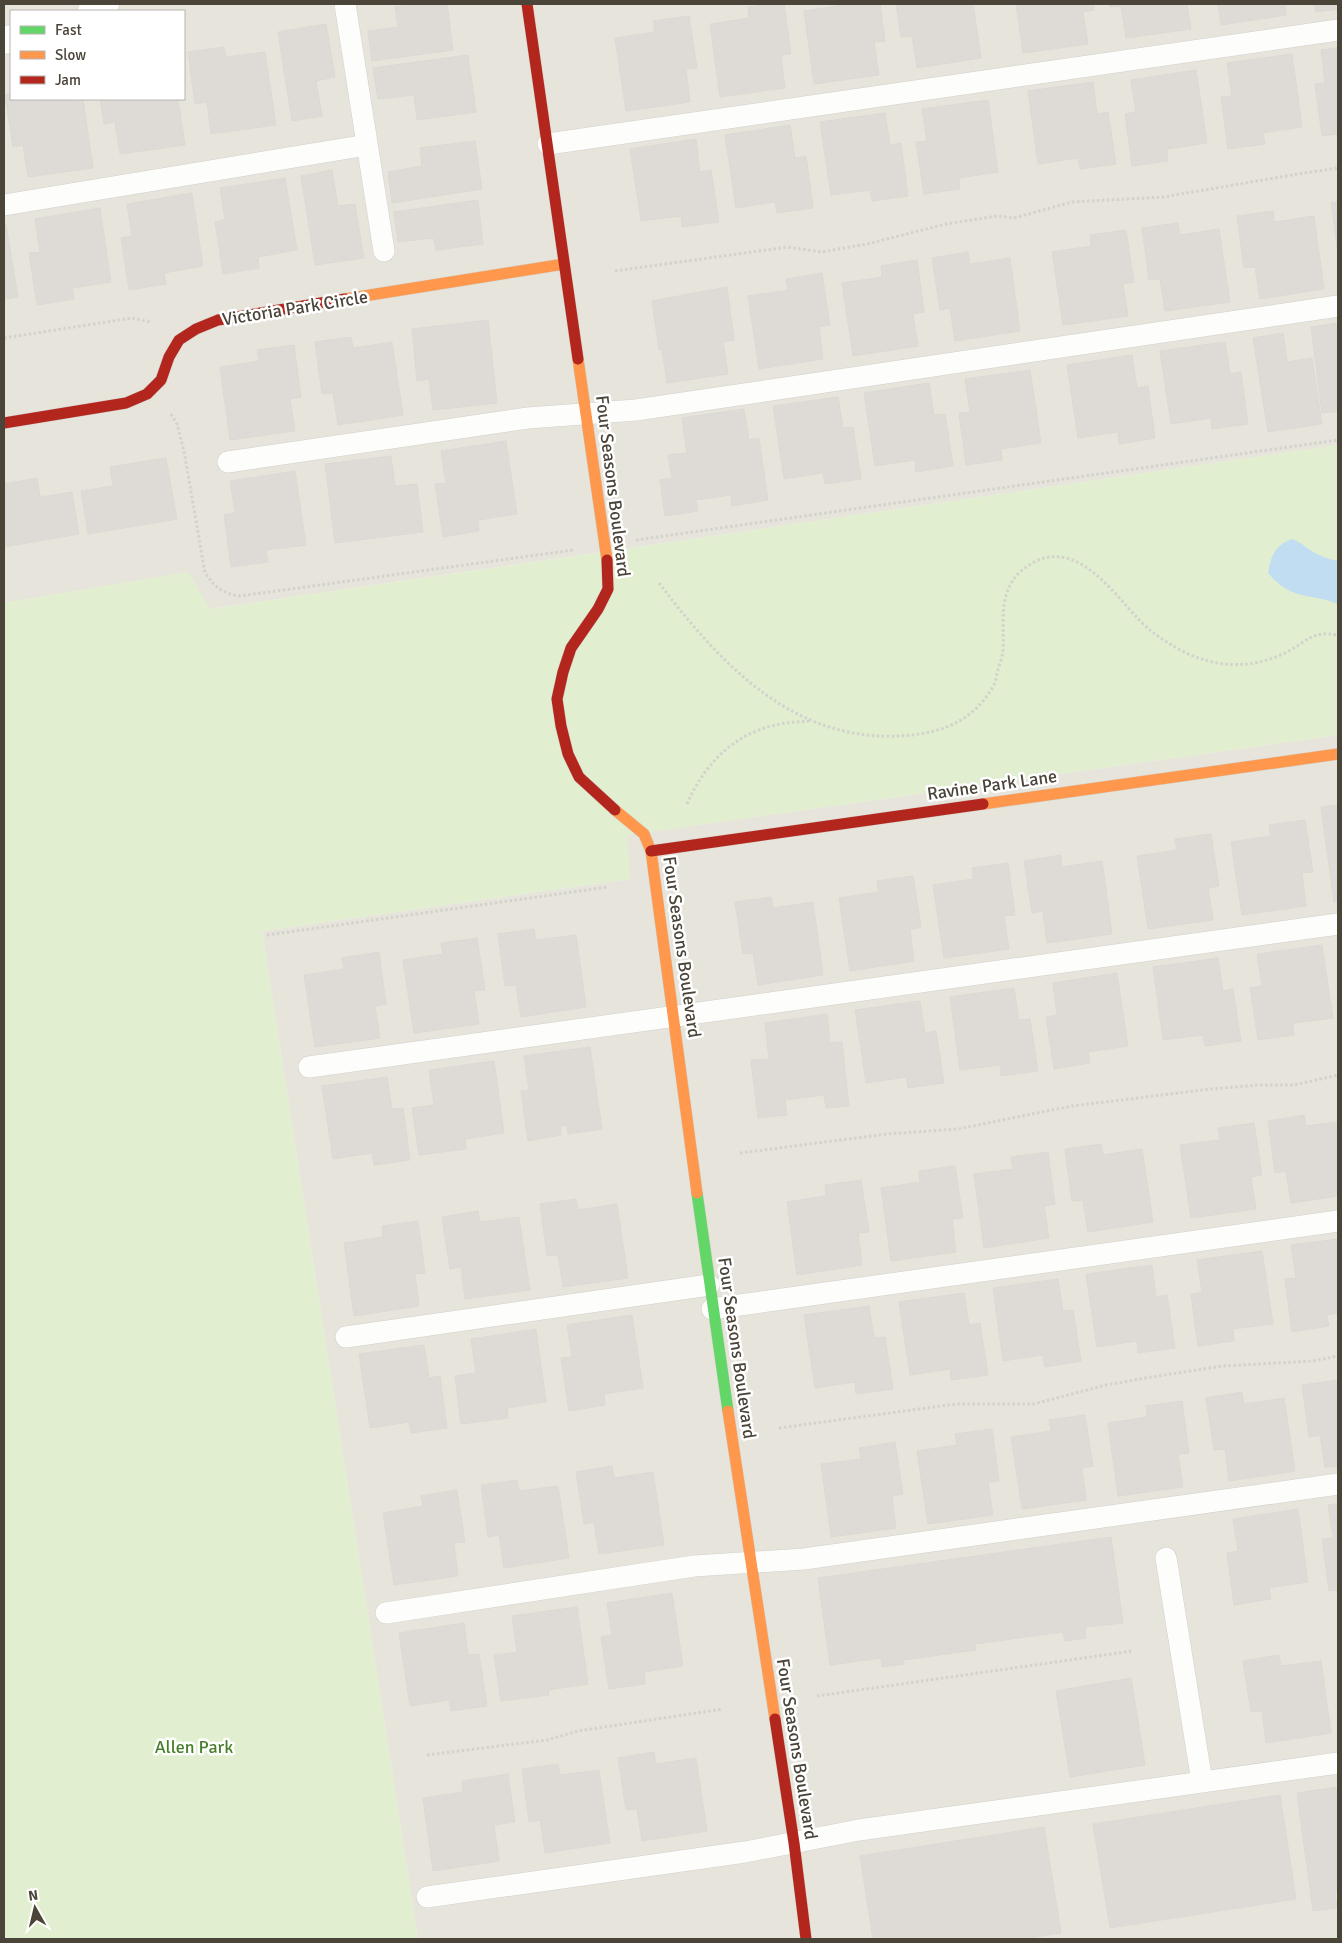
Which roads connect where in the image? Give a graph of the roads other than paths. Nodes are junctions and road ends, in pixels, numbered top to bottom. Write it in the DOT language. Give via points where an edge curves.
graph roads {
  1 [pos="105,4"];
  2 [pos="345,4"];
  3 [pos="527,4"];
  4 [pos="94,10"];
  5 [pos="1338,30"];
  6 [pos="548,144"];
  7 [pos="367,145"];
  8 [pos="4,205"];
  9 [pos="384,251"];
  10 [pos="564,264"];
  11 [pos="1338,306"];
  12 [pos="586,414"];
  13 [pos="4,423"];
  14 [pos="228,462"];
  15 [pos="1338,754"];
  16 [pos="650,851"];
  17 [pos="1338,924"];
  18 [pos="674,1017"];
  19 [pos="309,1067"];
  20 [pos="1338,1221"];
  21 [pos="709,1285"];
  22 [pos="712,1309"];
  23 [pos="346,1338"];
  24 [pos="1338,1484"];
  25 [pos="1166,1558"];
  26 [pos="751,1562"];
  27 [pos="386,1613"];
  28 [pos="1338,1763"];
  29 [pos="1202,1782"];
  30 [pos="794,1843"];
  31 [pos="427,1897"];
  32 [pos="806,1939"];
  1 -- 4 [label="street"];
  2 -- 7 [label="lane"];
  3 -- 6 [label="street, Four Seasons Boulevard"];
  5 -- 6 [label="lane"];
  6 -- 10 [label="street, Four Seasons Boulevard"];
  7 -- 8 [label="lane"];
  7 -- 9 [label="lane"];
  10 -- 12 [label="street, Four Seasons Boulevard"];
  10 -- 13 [label="street, Victoria Park Circle" via="218,320 179,340 161,380 147,394 126,404"];
  11 -- 12 [label="lane" via="636,410"];
  12 -- 14 [label="lane" via="528,418"];
  12 -- 16 [label="street, Four Seasons Boulevard" via="608,564 608,589 571,648 557,699 568,754 579,777 644,834"];
  15 -- 16 [label="street, Ravine Park Lane"];
  16 -- 18 [label="street, Four Seasons Boulevard"];
  17 -- 18 [label="lane"];
  18 -- 19 [label="lane"];
  18 -- 21 [label="street, Four Seasons Boulevard"];
  20 -- 22 [label="lane"];
  21 -- 22 [label="street, Four Seasons Boulevard"];
  21 -- 23 [label="lane"];
  22 -- 26 [label="street, Four Seasons Boulevard"];
  24 -- 26 [label="lane" via="804,1559"];
  25 -- 29 [label="lane"];
  26 -- 27 [label="lane" via="694,1566"];
  26 -- 30 [label="street, Four Seasons Boulevard"];
  28 -- 29 [label="lane"];
  29 -- 30 [label="lane" via="859,1830"];
  30 -- 31 [label="lane"];
  30 -- 32 [label="street, Four Seasons Boulevard"];
}
